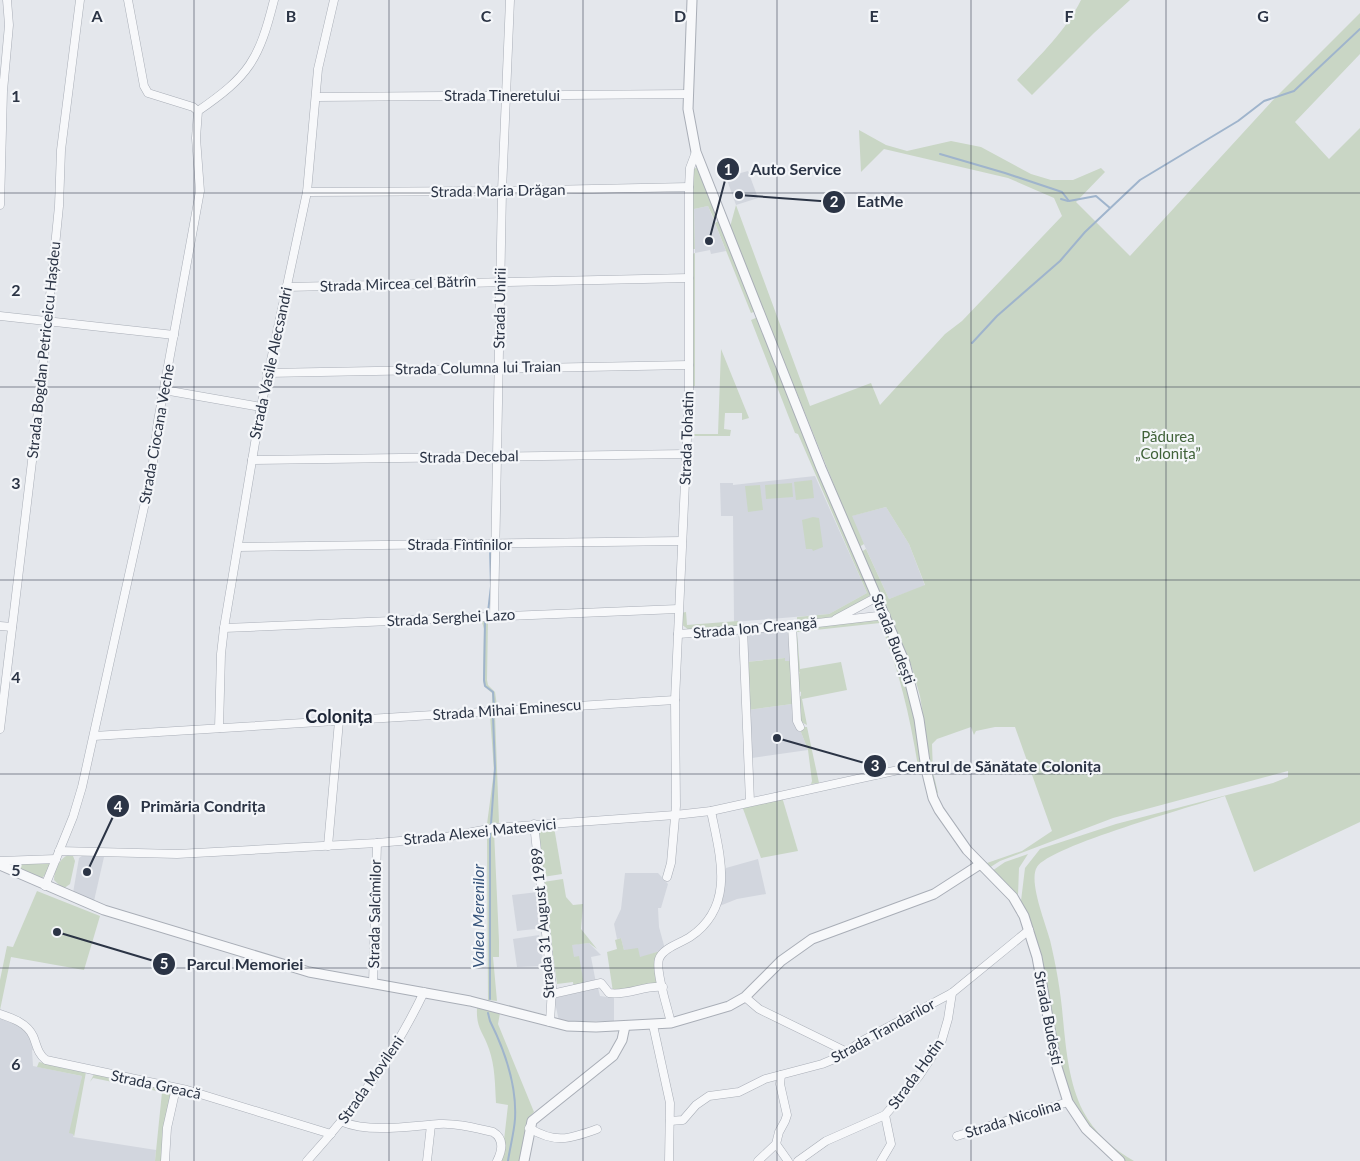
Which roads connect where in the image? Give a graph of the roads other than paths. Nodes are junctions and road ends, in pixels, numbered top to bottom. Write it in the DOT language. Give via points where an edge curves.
graph roads {
  1 [pos="7,0"];
  2 [pos="80,0"];
  3 [pos="128,0"];
  4 [pos="274,0"];
  5 [pos="334,0"];
  6 [pos="510,0"];
  7 [pos="692,0"];
  8 [pos="688,94"];
  9 [pos="508,96"];
  10 [pos="316,97"];
  11 [pos="198,111"];
  12 [pos="696,152"];
  13 [pos="689,187"];
  14 [pos="307,192"];
  15 [pos="502,192"];
  16 [pos="0,205"];
  17 [pos="689,278"];
  18 [pos="501,281"];
  19 [pos="286,287"];
  20 [pos="0,316"];
  21 [pos="48,321"];
  22 [pos="174,335"];
  23 [pos="689,365"];
  24 [pos="499,368"];
  25 [pos="267,373"];
  26 [pos="164,390"];
  27 [pos="261,406"];
  28 [pos="687,454"];
  29 [pos="497,456"];
  30 [pos="252,460"];
  31 [pos="682,541"];
  32 [pos="494,544"];
  33 [pos="238,547"];
  34 [pos="877,597"];
  35 [pos="678,609"];
  36 [pos="886,615"];
  37 [pos="494,616"];
  38 [pos="832,622"];
  39 [pos="0,626"];
  40 [pos="792,626"];
  41 [pos="12,627"];
  42 [pos="224,628"];
  43 [pos="743,629"];
  44 [pos="678,634"];
  45 [pos="675,700"];
  46 [pos="339,721"];
  47 [pos="800,727"];
  48 [pos="218,728"];
  49 [pos="0,729"];
  50 [pos="94,736"];
  51 [pos="926,769"];
  52 [pos="750,802"];
  53 [pos="711,811"];
  54 [pos="675,815"];
  55 [pos="534,824"];
  56 [pos="376,843"];
  57 [pos="328,846"];
  58 [pos="59,851"];
  59 [pos="56,859"];
  60 [pos="0,861"];
  61 [pos="0,865"];
  62 [pos="980,865"];
  63 [pos="666,877"];
  64 [pos="46,886"];
  65 [pos="1029,930"];
  66 [pos="374,984"];
  67 [pos="663,987"];
  68 [pos="424,992"];
  69 [pos="952,993"];
  70 [pos="552,994"];
  71 [pos="745,997"];
  72 [pos="0,1014"];
  73 [pos="550,1022"];
  74 [pos="671,1023"];
  75 [pos="653,1025"];
  76 [pos="625,1026"];
  77 [pos="845,1051"];
  78 [pos="781,1075"];
  79 [pos="176,1088"];
  80 [pos="1068,1102"];
  81 [pos="885,1115"];
  82 [pos="670,1121"];
  83 [pos="343,1122"];
  84 [pos="431,1125"];
  85 [pos="530,1125"];
  86 [pos="597,1129"];
  87 [pos="331,1134"];
  88 [pos="957,1136"];
  89 [pos="776,1144"];
  90 [pos="165,1161"];
  91 [pos="307,1161"];
  92 [pos="427,1161"];
  93 [pos="496,1161"];
  94 [pos="524,1161"];
  95 [pos="669,1161"];
  96 [pos="758,1161"];
  97 [pos="788,1161"];
  98 [pos="798,1161"];
  99 [pos="881,1161"];
  100 [pos="1120,1161"];
  1 -- 16 [label="street" via="9,25 3,91"];
  2 -- 21 [label="street, Strada Bogdan Petriceicu Hașdeu" via="61,150"];
  3 -- 11 [label="street" via="148,93"];
  4 -- 11 [label="street" via="262,41 244,74 225,93"];
  5 -- 10 [label="street, Strada Vasile Alecsandri" via="318,69"];
  6 -- 9 [label="street, Strada Unirii"];
  7 -- 8 [label="street, Strada Tohatin"];
  8 -- 9 [label="street, Strada Tineretului"];
  8 -- 12 [label="street, Strada Tohatin" via="689,122"];
  9 -- 10 [label="street, Strada Tineretului"];
  9 -- 15 [label="street, Strada Unirii"];
  10 -- 14 [label="street, Strada Vasile Alecsandri"];
  11 -- 22 [label="street, Strada Ciocana Veche" via="196,138 200,191"];
  12 -- 13 [label="street, Strada Tohatin" via="690,168"];
  12 -- 34 [label="street, Strada Budești" via="821,468"];
  13 -- 15 [label="street, Strada Maria Drăgan"];
  13 -- 17 [label="street, Strada Tohatin"];
  14 -- 15 [label="street, Strada Maria Drăgan"];
  14 -- 19 [label="street, Strada Vasile Alecsandri"];
  15 -- 18 [label="street, Strada Unirii"];
  17 -- 18 [label="street, Strada Mircea cel Bătrîn"];
  17 -- 23 [label="street, Strada Tohatin"];
  18 -- 19 [label="street, Strada Mircea cel Bătrîn"];
  18 -- 24 [label="street, Strada Unirii"];
  19 -- 25 [label="street, Strada Vasile Alecsandri"];
  20 -- 21 [label="street"];
  21 -- 22 [label="street"];
  21 -- 41 [label="street, Strada Bogdan Petriceicu Hașdeu"];
  22 -- 26 [label="street, Strada Ciocana Veche"];
  23 -- 24 [label="street, Strada Columna lui Traian"];
  23 -- 28 [label="street, Strada Tohatin"];
  24 -- 25 [label="street, Strada Columna lui Traian"];
  24 -- 29 [label="street, Strada Unirii"];
  25 -- 27 [label="street, Strada Vasile Alecsandri"];
  26 -- 27 [label="street"];
  26 -- 50 [label="street, Strada Ciocana Veche" via="152,471"];
  27 -- 30 [label="street, Strada Vasile Alecsandri"];
  28 -- 29 [label="street, Strada Decebal"];
  28 -- 31 [label="street, Strada Tohatin"];
  29 -- 30 [label="street, Strada Decebal"];
  29 -- 32 [label="street, Strada Unirii"];
  30 -- 33 [label="street, Strada Vasile Alecsandri"];
  31 -- 32 [label="street, Strada Fîntînilor"];
  31 -- 35 [label="street, Strada Tohatin"];
  32 -- 33 [label="street, Strada Fîntînilor"];
  32 -- 37 [label="street, Strada Unirii"];
  33 -- 42 [label="street, Strada Vasile Alecsandri"];
  34 -- 36 [label="street, Strada Budești"];
  34 -- 38 [label="street, Strada Ion Creangă"];
  35 -- 37 [label="street, Strada Serghei Lazo"];
  35 -- 44 [label="street, Strada Tohatin"];
  36 -- 38 [label="street, Strada Ion Creangă"];
  36 -- 51 [label="street, Strada Budești" via="910,678"];
  37 -- 42 [label="street, Strada Serghei Lazo"];
  38 -- 40 [label="street, Strada Ion Creangă"];
  39 -- 41 [label="street"];
  40 -- 43 [label="street, Strada Ion Creangă"];
  40 -- 47 [label="street"];
  41 -- 49 [label="street, Strada Bogdan Petriceicu Hașdeu"];
  42 -- 48 [label="street, Strada Vasile Alecsandri"];
  43 -- 44 [label="street, Strada Ion Creangă"];
  43 -- 52 [label="street"];
  44 -- 45 [label="street, Strada Tohatin"];
  45 -- 46 [label="street, Strada Mihai Eminescu"];
  45 -- 54 [label="street, Strada Tohatin"];
  46 -- 48 [label="street, Strada Mihai Eminescu"];
  46 -- 57 [label="street"];
  48 -- 50 [label="street, Strada Mihai Eminescu"];
  50 -- 58 [label="street, Strada Ciocana Veche" via="74,817"];
  51 -- 52 [label="street, Strada Alexei Mateevici" via="904,769"];
  51 -- 62 [label="street, Strada Budești" via="939,810"];
  52 -- 53 [label="street, Strada Alexei Mateevici"];
  53 -- 54 [label="street, Strada Alexei Mateevici"];
  53 -- 67 [label="street" via="723,869 714,910 698,931 659,956"];
  54 -- 55 [label="street, Strada Alexei Mateevici"];
  54 -- 63 [label="street, Strada Tohatin"];
  55 -- 56 [label="street, Strada Alexei Mateevici"];
  55 -- 70 [label="street, Strada 31 August 1989"];
  56 -- 57 [label="street, Strada Alexei Mateevici"];
  56 -- 66 [label="street, Strada Salcîmilor"];
  57 -- 58 [label="street, Strada Alexei Mateevici" via="176,854"];
  58 -- 59 [label="street, Strada Ciocana Veche"];
  59 -- 60 [label="street"];
  59 -- 64 [label="street, Strada Ciocana Veche"];
  61 -- 64 [label="street"];
  62 -- 65 [label="street, Strada Budești" via="1013,898"];
  62 -- 71 [label="street" via="934,894 812,939 781,961"];
  64 -- 66 [label="street" via="148,925 309,972"];
  65 -- 69 [label="street, Strada Trandarilor"];
  65 -- 80 [label="street, Strada Budești" via="1057,1066"];
  66 -- 68 [label="street"];
  67 -- 70 [label="street" via="651,986 619,995 609,993 601,983"];
  67 -- 74 [label="street"];
  68 -- 73 [label="street" via="491,1005"];
  68 -- 83 [label="street, Strada Movileni" via="389,1058"];
  69 -- 77 [label="street, Strada Trandarilor"];
  69 -- 81 [label="street, Strada Hotin" via="941,1043"];
  70 -- 73 [label="street, Strada 31 August 1989"];
  71 -- 74 [label="street" via="729,1006"];
  71 -- 77 [label="street" via="759,1009"];
  72 -- 79 [label="street, Strada Greacă" via="26,1026 46,1060"];
  73 -- 76 [label="street" via="567,1026"];
  74 -- 75 [label="street"];
  75 -- 76 [label="street"];
  75 -- 82 [label="street" via="670,1103"];
  76 -- 85 [label="street" via="613,1056"];
  77 -- 78 [label="street, Strada Trandarilor" via="832,1060"];
  78 -- 82 [label="street, Strada Trandarilor" via="752,1084 739,1092 709,1096 683,1120"];
  78 -- 89 [label="street" via="787,1115"];
  79 -- 87 [label="street, Strada Greacă"];
  79 -- 90 [label="street" via="167,1128"];
  80 -- 88 [label="street, Strada Nicolina"];
  80 -- 100 [label="street, Strada Budești" via="1086,1129"];
  81 -- 98 [label="street, Strada Hotin" via="826,1141"];
  81 -- 99 [label="street" via="891,1144"];
  82 -- 95 [label="street"];
  83 -- 84 [label="street" via="369,1126"];
  83 -- 87 [label="street, Strada Movileni"];
  84 -- 92 [label="street"];
  84 -- 93 [label="street" via="451,1124 498,1135 501,1150"];
  85 -- 86 [label="street" via="542,1135 558,1140"];
  85 -- 94 [label="street"];
  87 -- 91 [label="street, Strada Movileni"];
  89 -- 96 [label="street"];
  89 -- 97 [label="street"];
}
